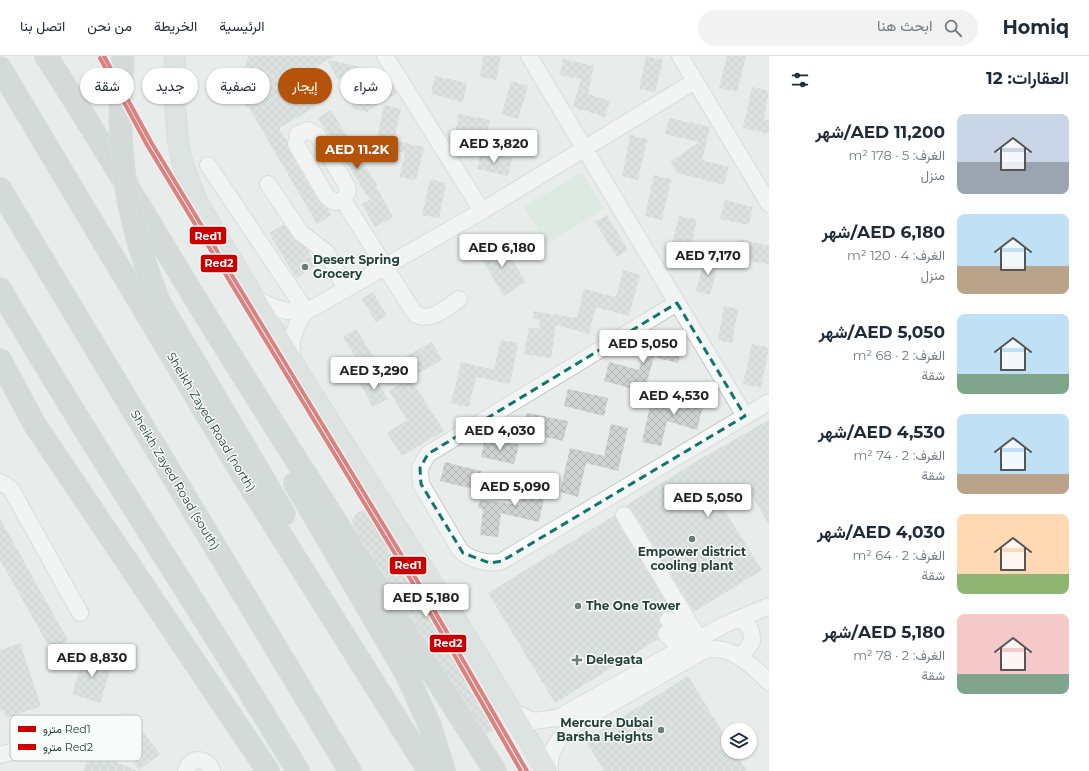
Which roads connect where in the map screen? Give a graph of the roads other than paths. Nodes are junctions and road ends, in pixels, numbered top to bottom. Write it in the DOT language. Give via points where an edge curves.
graph roads {
  1 [pos="46,56"];
  2 [pos="123,56"];
  3 [pos="175,56"];
  4 [pos="385,56"];
  5 [pos="529,56"];
  6 [pos="680,56"];
  7 [pos="0,68"];
  8 [pos="695,81"];
  9 [pos="584,148"];
  10 [pos="208,165"];
  11 [pos="268,184"];
  12 [pos="0,189"];
  13 [pos="343,200"];
  14 [pos="769,204"];
  15 [pos="482,211"];
  16 [pos="385,268"];
  17 [pos="0,289"];
  18 [pos="346,289"];
  19 [pos="254,297"];
  20 [pos="459,299"];
  21 [pos="677,303"];
  22 [pos="309,310"];
  23 [pos="224,345"];
  24 [pos="0,360"];
  25 [pos="293,363"];
  26 [pos="769,402"];
  27 [pos="745,416"];
  28 [pos="0,482"];
  29 [pos="624,515"];
  30 [pos="307,576"];
  31 [pos="769,606"];
  32 [pos="80,613"];
  33 [pos="737,619"];
  34 [pos="667,627"];
  35 [pos="690,644"];
  36 [pos="737,656"];
  37 [pos="769,682"];
  38 [pos="513,712"];
  39 [pos="10,752"];
  40 [pos="0,755"];
  41 [pos="186,771"];
  42 [pos="212,771"];
  43 [pos="268,771"];
  44 [pos="298,771"];
  45 [pos="350,771"];
  46 [pos="429,771"];
  47 [pos="444,771"];
  48 [pos="496,771"];
  49 [pos="549,771"];
  1 -- 23 [label="highway" via="96,133"];
  2 -- 30 [label="highway, bridge" via="120,123 125,184 138,244 159,302 280,507"];
  3 -- 19 [label="main road" via="175,117 178,142 190,186 224,250"];
  4 -- 15 [label="street"];
  5 -- 9 [label="street"];
  6 -- 8 [label="street"];
  7 -- 30 [label="highway, Sheikh Zayed Road (north)" via="243,475"];
  8 -- 9 [label="street"];
  8 -- 14 [label="street"];
  9 -- 15 [label="street"];
  9 -- 21 [label="street"];
  10 -- 22 [label="street"];
  11 -- 18 [label="street" via="301,233 327,253"];
  12 -- 45 [label="highway, Sheikh Zayed Road (south)"];
  13 -- 16 [label="street"];
  15 -- 16 [label="street"];
  16 -- 18 [label="street"];
  16 -- 20 [label="street" via="412,310 420,317 431,317"];
  17 -- 44 [label="highway" via="74,415 248,687"];
  18 -- 22 [label="street"];
  19 -- 22 [label="street" via="274,308 286,311"];
  19 -- 25 [label="main road"];
  21 -- 27 [label="street"];
  21 -- 27 [label="street" via="434,449 420,468 421,484 428,498 463,553 496,563"];
  22 -- 25 [label="street" via="294,332 291,347"];
  23 -- 47 [label="highway" via="260,423 406,675 430,726"];
  23 -- 48 [label="highway"];
  24 -- 43 [label="highway" via="35,425"];
  25 -- 38 [label="main road"];
  26 -- 27 [label="street"];
  28 -- 32 [label="street" via="11,489"];
  29 -- 35 [label="street"];
  30 -- 46 [label="highway, Sheikh Zayed Road (north)"];
  31 -- 33 [label="street"];
  33 -- 35 [label="street"];
  33 -- 36 [label="street" via="750,626 752,641 744,653"];
  34 -- 35 [label="street" via="680,631"];
  35 -- 38 [label="street" via="557,718 534,721"];
  36 -- 37 [label="street"];
  36 -- 49 [label="street" via="722,649 705,650 572,726 556,743 551,754"];
  38 -- 49 [label="main road"];
  39 -- 40 [label="street"];
  41 -- 42 [label="street" via="190,763 202,760 208,763"];
}
